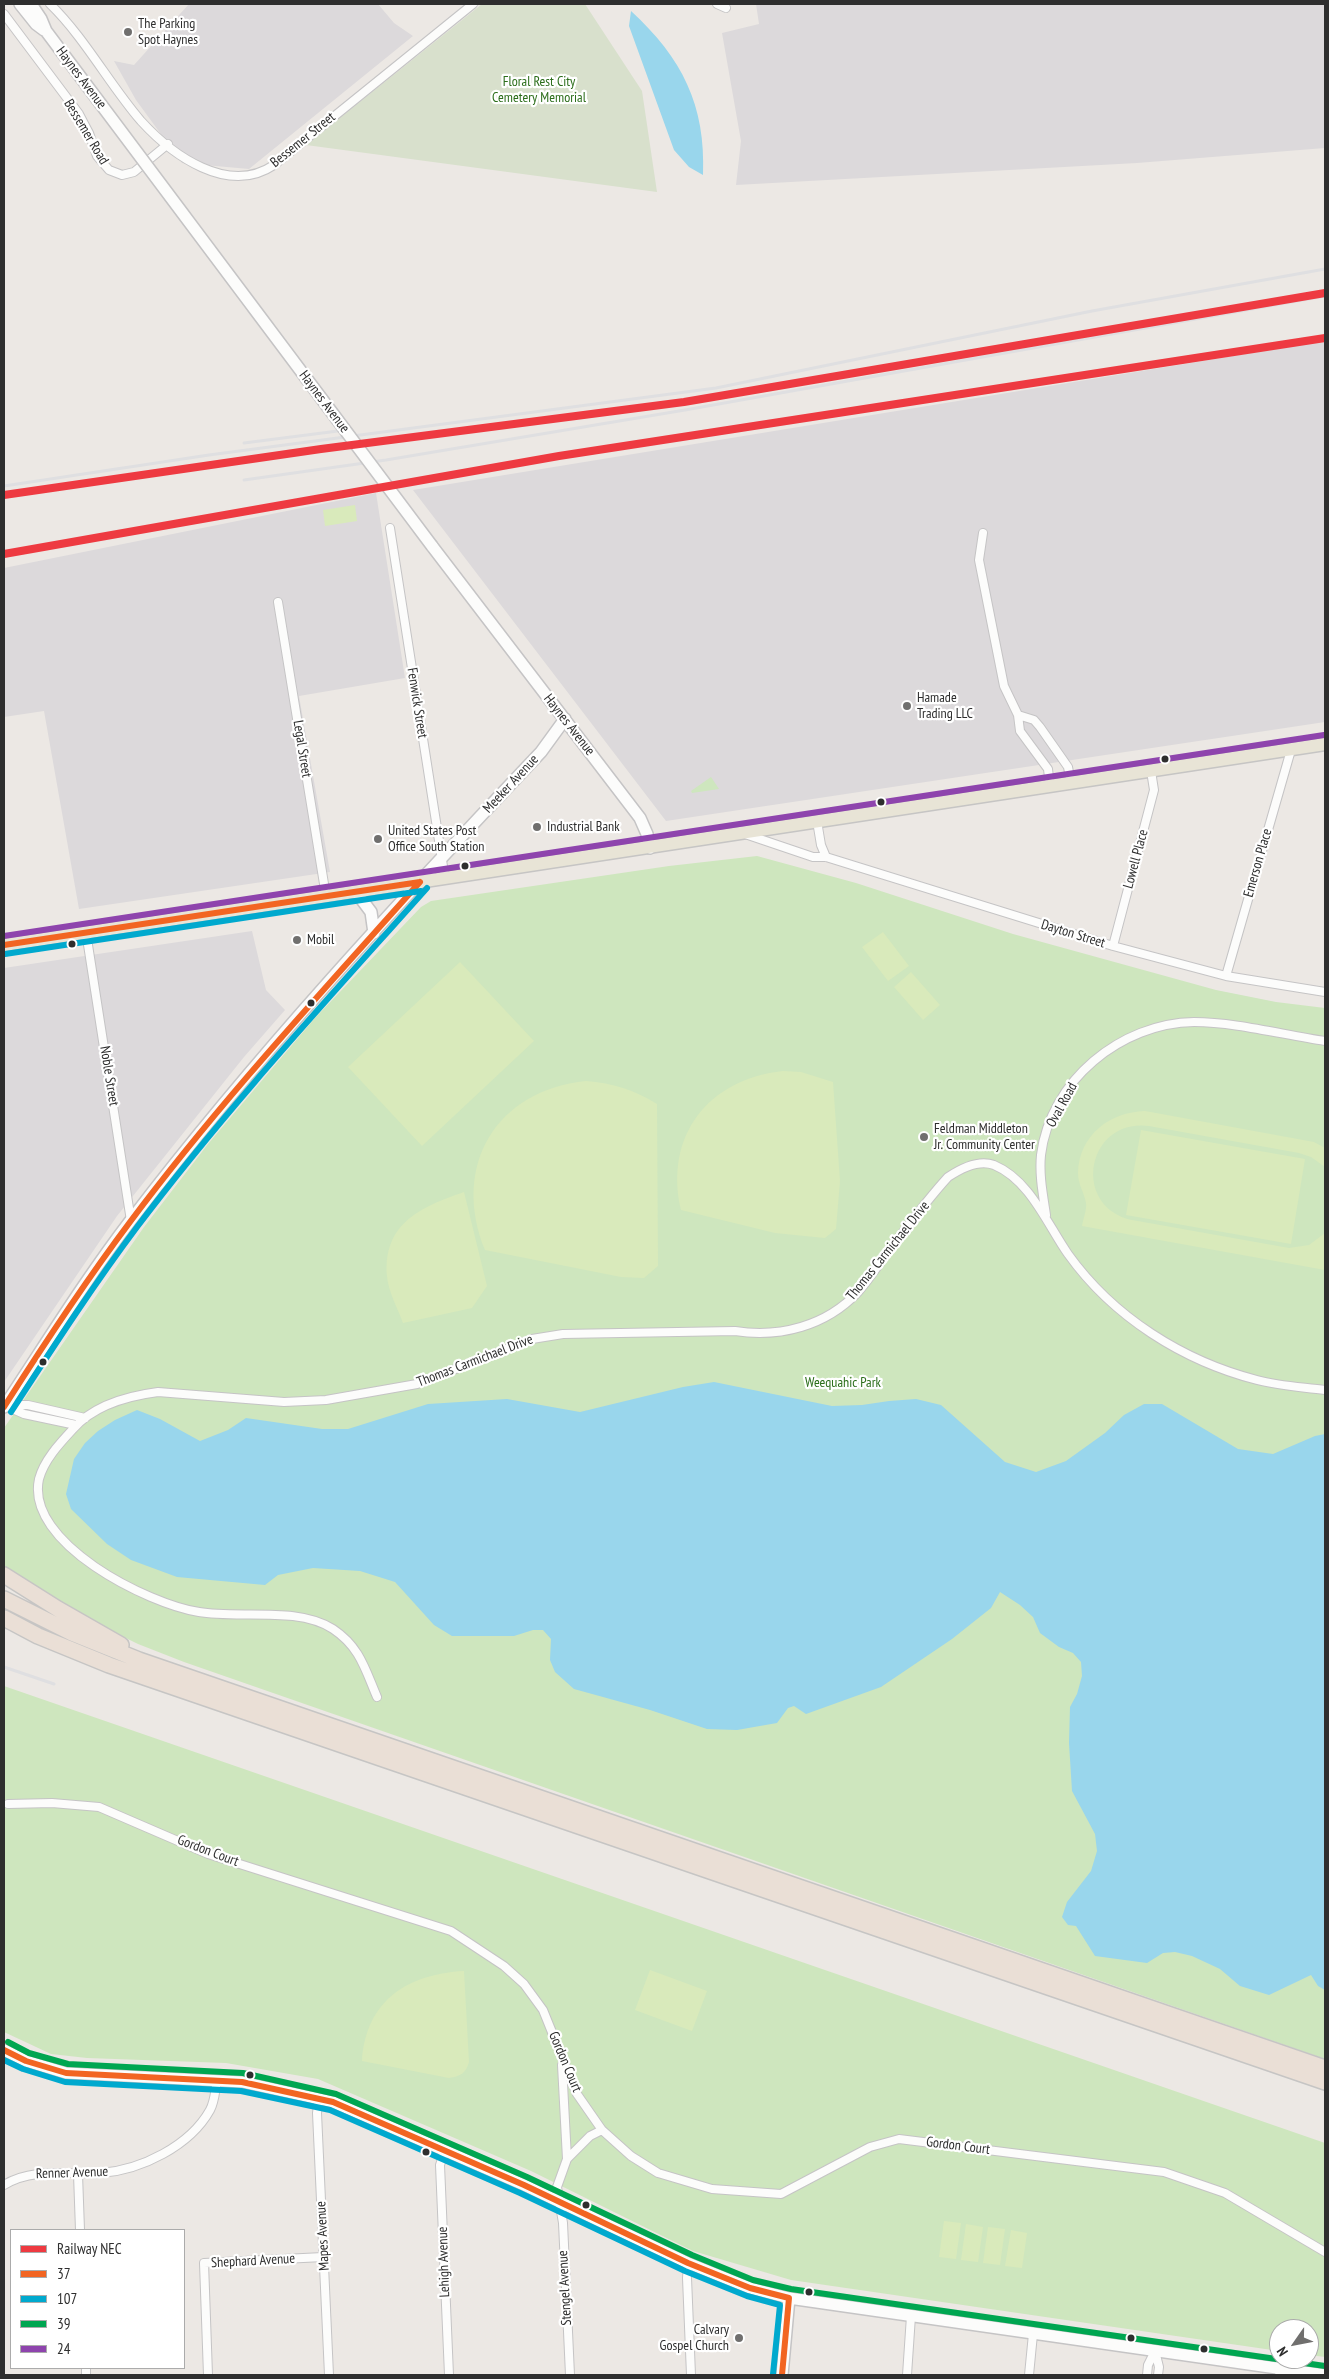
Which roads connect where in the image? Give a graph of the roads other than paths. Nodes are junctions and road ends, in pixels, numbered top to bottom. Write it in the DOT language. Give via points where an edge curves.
graph roads {
  1 [pos="20,4"];
  2 [pos="30,4"];
  3 [pos="50,4"];
  4 [pos="473,4"];
  5 [pos="717,4"];
  6 [pos="726,8"];
  7 [pos="4,14"];
  8 [pos="46,31"];
  9 [pos="168,144"];
  10 [pos="390,528"];
  11 [pos="983,533"];
  12 [pos="278,602"];
  13 [pos="1018,715"];
  14 [pos="565,719"];
  15 [pos="1325,744"];
  16 [pos="1291,750"];
  17 [pos="1151,771"];
  18 [pos="1071,783"];
  19 [pos="1050,786"];
  20 [pos="817,821"];
  21 [pos="743,833"];
  22 [pos="650,848"];
  23 [pos="826,857"];
  24 [pos="441,860"];
  25 [pos="445,878"];
  26 [pos="420,882"];
  27 [pos="356,892"];
  28 [pos="326,896"];
  29 [pos="86,932"];
  30 [pos="374,933"];
  31 [pos="4,945"];
  32 [pos="1113,946"];
  33 [pos="1226,976"];
  34 [pos="1325,992"];
  35 [pos="1325,1041"];
  36 [pos="1046,1217"];
  37 [pos="131,1220"];
  38 [pos="1325,1390"];
  39 [pos="4,1406"];
  40 [pos="85,1418"];
  41 [pos="76,1425"];
  42 [pos="4,1574"];
  43 [pos="4,1599"];
  44 [pos="4,1619"];
  45 [pos="205,1683"];
  46 [pos="376,1698"];
  47 [pos="8,1804"];
  48 [pos="4,2050"];
  49 [pos="562,2060"];
  50 [pos="1325,2068"];
  51 [pos="217,2080"];
  52 [pos="1325,2082"];
  53 [pos="320,2098"];
  54 [pos="602,2130"];
  55 [pos="445,2150"];
  56 [pos="566,2159"];
  57 [pos="78,2174"];
  58 [pos="4,2185"];
  59 [pos="559,2201"];
  60 [pos="80,2229"];
  61 [pos="1325,2252"];
  62 [pos="324,2257"];
  63 [pos="688,2263"];
  64 [pos="789,2298"];
  65 [pos="912,2316"];
  66 [pos="1033,2334"];
  67 [pos="1155,2351"];
  68 [pos="1281,2373"];
  69 [pos="208,2375"];
  70 [pos="329,2375"];
  71 [pos="449,2375"];
  72 [pos="570,2375"];
  73 [pos="690,2375"];
  74 [pos="782,2375"];
  75 [pos="907,2375"];
  76 [pos="1029,2375"];
  77 [pos="1147,2375"];
  78 [pos="1158,2375"];
  79 [pos="1325,2375"];
  1 -- 8 [label="main road, Haynes Avenue"];
  2 -- 8 [label="main road, Haynes Avenue" via="42,19"];
  3 -- 9 [label="street, Bessemer Street" via="142,122"];
  4 -- 9 [label="street, Bessemer Street" via="264,170 237,176 214,173 193,163"];
  5 -- 6 [label="street"];
  7 -- 9 [label="street, Bessemer Road" via="79,114 90,133 97,156 110,170 122,175 134,172"];
  8 -- 14 [label="main road, Haynes Avenue, bridge"];
  10 -- 24 [label="street, Fenwick Street"];
  11 -- 13 [label="street" via="979,560 1004,686"];
  12 -- 28 [label="street, Legal Street"];
  13 -- 18 [label="street" via="1034,720 1068,767"];
  13 -- 19 [label="street" via="1020,731 1048,770"];
  14 -- 22 [label="main road, Haynes Avenue" via="640,818 648,834"];
  14 -- 24 [label="main road, Meeker Avenue" via="541,752"];
  15 -- 16 [label="main road"];
  16 -- 17 [label="main road"];
  16 -- 33 [label="street, Emerson Place"];
  17 -- 18 [label="main road"];
  17 -- 32 [label="street, Lowell Place" via="1154,790"];
  18 -- 19 [label="main road"];
  19 -- 20 [label="main road"];
  20 -- 21 [label="main road"];
  20 -- 23 [label="street"];
  21 -- 22 [label="main road"];
  21 -- 23 [label="street, Dayton Street" via="813,857"];
  22 -- 25 [label="main road"];
  23 -- 32 [label="street, Dayton Street"];
  24 -- 25 [label="street, Fenwick Street"];
  24 -- 26 [label="main road, Meeker Avenue"];
  25 -- 26 [label="main road"];
  26 -- 27 [label="main road"];
  26 -- 30 [label="main road, Meeker Avenue"];
  27 -- 28 [label="main road"];
  27 -- 30 [label="main road" via="371,912"];
  28 -- 29 [label="main road"];
  29 -- 31 [label="main road"];
  29 -- 37 [label="street, Noble Street"];
  30 -- 37 [label="main road, Meeker Avenue" via="206,1126"];
  32 -- 33 [label="street, Dayton Street"];
  33 -- 34 [label="street, Dayton Street"];
  35 -- 36 [label="street, Oval Road" via="1194,1022 1154,1028 1117,1044 1079,1075 1060,1101 1050,1122 1040,1167"];
  36 -- 38 [label="street, Thomas Carmichael Drive" via="1084,1276 1146,1330 1228,1372 1260,1381"];
  36 -- 40 [label="street, Thomas Carmichael Drive" via="1008,1174 993,1164 981,1163 957,1170 948,1177 858,1292 825,1317 793,1330 759,1334 735,1331 562,1334 532,1339 417,1384 376,1392 326,1400 284,1402 158,1392 106,1404"];
  37 -- 39 [label="main road, Meeker Avenue" via="69,1306"];
  39 -- 40 [label="street" via="28,1405"];
  39 -- 41 [label="street" via="24,1414"];
  40 -- 41 [label="street, Thomas Carmichael Drive"];
  41 -- 46 [label="street, Thomas Carmichael Drive" via="43,1469 38,1489 46,1514 65,1543 110,1576 169,1604 198,1612 304,1617 332,1628 357,1650"];
  42 -- 45 [label="highway" via="58,1610 112,1640"];
  43 -- 45 [label="highway" via="106,1648"];
  44 -- 52 [label="highway" via="109,1665"];
  45 -- 50 [label="highway"];
  47 -- 49 [label="street, Gordon Court" via="99,1807 208,1854 450,1931 504,1966 524,1984 542,2010"];
  48 -- 51 [label="main road" via="26,2061 66,2073"];
  49 -- 54 [label="street, Gordon Court" via="577,2094"];
  49 -- 56 [label="street"];
  51 -- 53 [label="main road" via="250,2083"];
  51 -- 57 [label="street, Renner Avenue" via="211,2108 205,2118 167,2151 141,2164 116,2171"];
  53 -- 55 [label="main road"];
  53 -- 62 [label="street, Mapes Avenue" via="317,2113"];
  54 -- 56 [label="street" via="590,2136"];
  54 -- 61 [label="street, Gordon Court" via="631,2156 658,2173 712,2189 781,2194 870,2146 899,2139 1164,2172 1224,2193"];
  55 -- 59 [label="main road"];
  55 -- 71 [label="street, Lehigh Avenue" via="440,2166"];
  56 -- 59 [label="street, Stengel Avenue" via="557,2188"];
  57 -- 58 [label="street, Renner Avenue" via="32,2173"];
  57 -- 60 [label="street"];
  59 -- 63 [label="main road"];
  59 -- 72 [label="street, Stengel Avenue"];
  62 -- 69 [label="street, Shephard Avenue" via="204,2263"];
  62 -- 70 [label="street, Mapes Avenue"];
  63 -- 64 [label="main road" via="750,2288"];
  63 -- 73 [label="street"];
  64 -- 65 [label="main road"];
  64 -- 74 [label="main road"];
  65 -- 66 [label="main road"];
  65 -- 75 [label="street"];
  66 -- 67 [label="main road"];
  66 -- 76 [label="street"];
  67 -- 68 [label="main road"];
  67 -- 77 [label="street"];
  67 -- 78 [label="street"];
  68 -- 79 [label="main road"];
}
